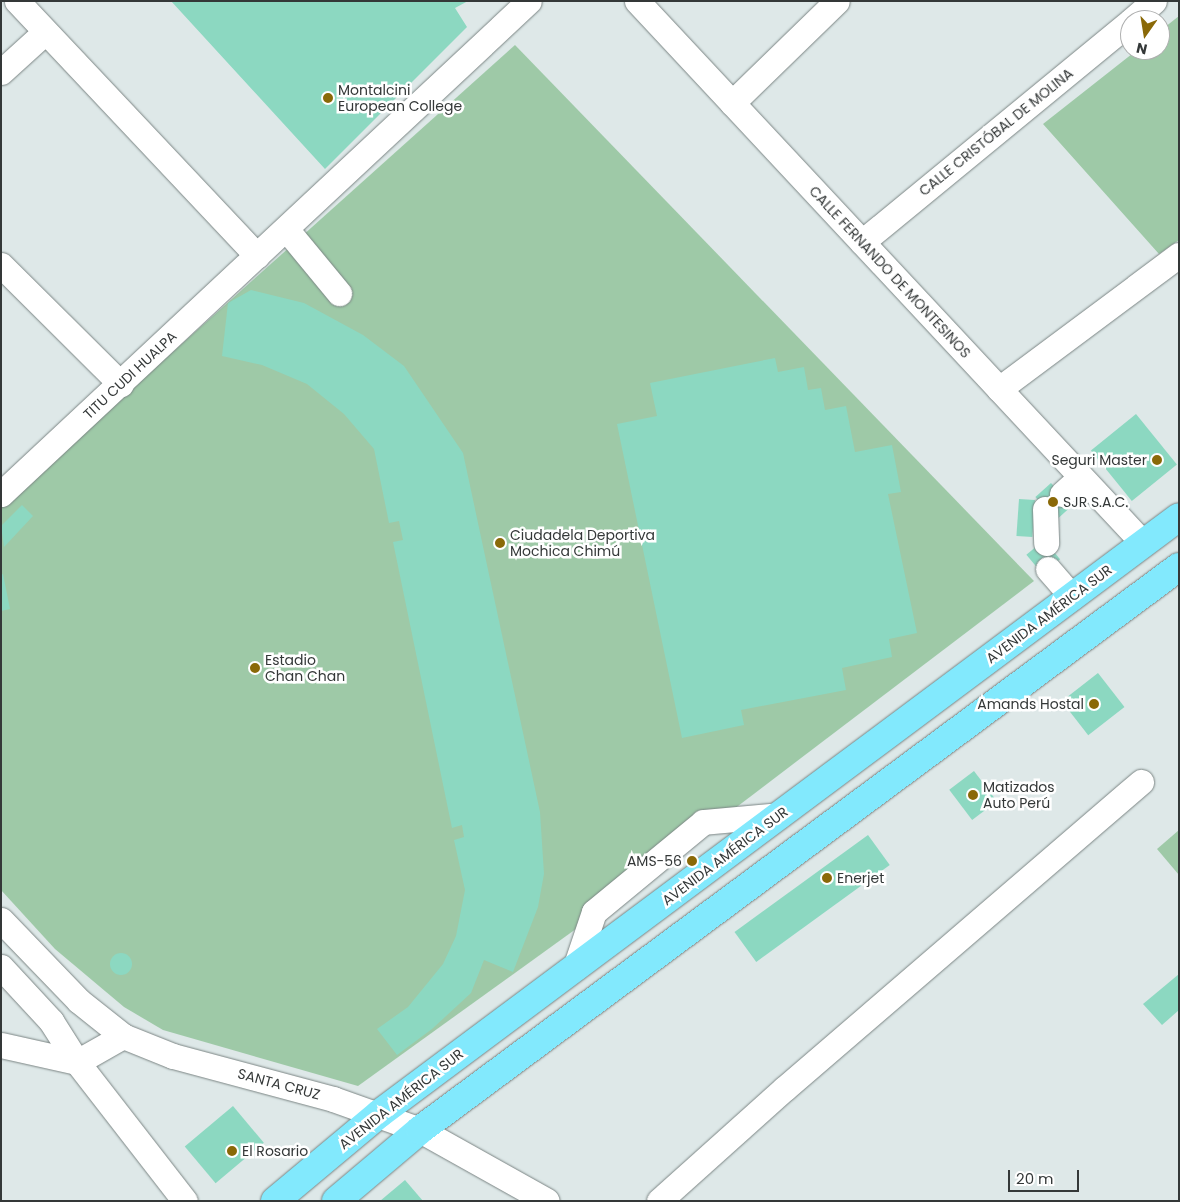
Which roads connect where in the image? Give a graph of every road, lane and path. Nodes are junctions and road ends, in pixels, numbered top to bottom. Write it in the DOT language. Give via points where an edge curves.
graph roads {
  1 [pos="17,1"];
  2 [pos="529,1"];
  3 [pos="637,1"];
  4 [pos="838,1"];
  5 [pos="1154,1"];
  6 [pos="1144,10"];
  7 [pos="1120,30"];
  8 [pos="44,33"];
  9 [pos="1,72"];
  10 [pos="732,103"];
  11 [pos="287,230"];
  12 [pos="862,242"];
  13 [pos="1179,255"];
  14 [pos="257,256"];
  15 [pos="1,265"];
  16 [pos="339,293"];
  17 [pos="121,384"];
  18 [pos="999,389"];
  19 [pos="1080,476"];
  20 [pos="1,494"];
  21 [pos="1179,517"];
  22 [pos="1046,542"];
  23 [pos="1143,543"];
  24 [pos="1179,567"];
  25 [pos="1048,569"];
  26 [pos="1072,597"];
  27 [pos="1141,782"];
  28 [pos="780,815"];
  29 [pos="1,920"];
  30 [pos="1,967"];
  31 [pos="575,968"];
  32 [pos="123,1036"];
  33 [pos="1,1045"];
  34 [pos="77,1062"];
  35 [pos="379,1114"];
  36 [pos="420,1130"];
  37 [pos="185,1201"];
  38 [pos="275,1201"];
  39 [pos="336,1201"];
  40 [pos="547,1201"];
  41 [pos="659,1201"];
  1 -- 8 [label="street"];
  2 -- 11 [label="street, TITU CUDI HUALPA"];
  3 -- 10 [label="street, CALLE FERNANDO DE MONTESINOS"];
  4 -- 10 [label="street"];
  5 -- 6 [label="street, CALLE CRISTÓBAL DE MOLINA"];
  7 -- 12 [label="street, CALLE CRISTÓBAL DE MOLINA"];
  8 -- 9 [label="street"];
  8 -- 14 [label="street"];
  10 -- 12 [label="street, CALLE FERNANDO DE MONTESINOS"];
  11 -- 14 [label="street, TITU CUDI HUALPA"];
  11 -- 16 [label="street"];
  12 -- 18 [label="street, CALLE FERNANDO DE MONTESINOS"];
  13 -- 18 [label="street"];
  14 -- 17 [label="street, TITU CUDI HUALPA"];
  15 -- 17 [label="street"];
  17 -- 20 [label="street, TITU CUDI HUALPA"];
  18 -- 19 [label="street, CALLE FERNANDO DE MONTESINOS"];
  19 -- 22 [label="street" via="1053,502"];
  19 -- 23 [label="street, CALLE FERNANDO DE MONTESINOS"];
  21 -- 23 [label="main road, AVENIDA AMÉRICA SUR"];
  23 -- 26 [label="main road, AVENIDA AMÉRICA SUR"];
  24 -- 36 [label="main road"];
  25 -- 26 [label="street"];
  26 -- 28 [label="main road, AVENIDA AMÉRICA SUR"];
  27 -- 41 [label="street" via="784,1089"];
  28 -- 31 [label="main road, AVENIDA AMÉRICA SUR"];
  28 -- 31 [label="street" via="703,822 594,912"];
  29 -- 32 [label="street, SANTA CRUZ" via="79,1001"];
  30 -- 34 [label="street" via="51,1020"];
  31 -- 35 [label="main road, AVENIDA AMÉRICA SUR"];
  32 -- 34 [label="street"];
  32 -- 35 [label="street, SANTA CRUZ" via="173,1056"];
  33 -- 34 [label="street"];
  34 -- 37 [label="street"];
  35 -- 36 [label="street, SANTA CRUZ"];
  35 -- 38 [label="main road, AVENIDA AMÉRICA SUR"];
  36 -- 39 [label="main road"];
  36 -- 40 [label="street, SANTA CRUZ"];
}
